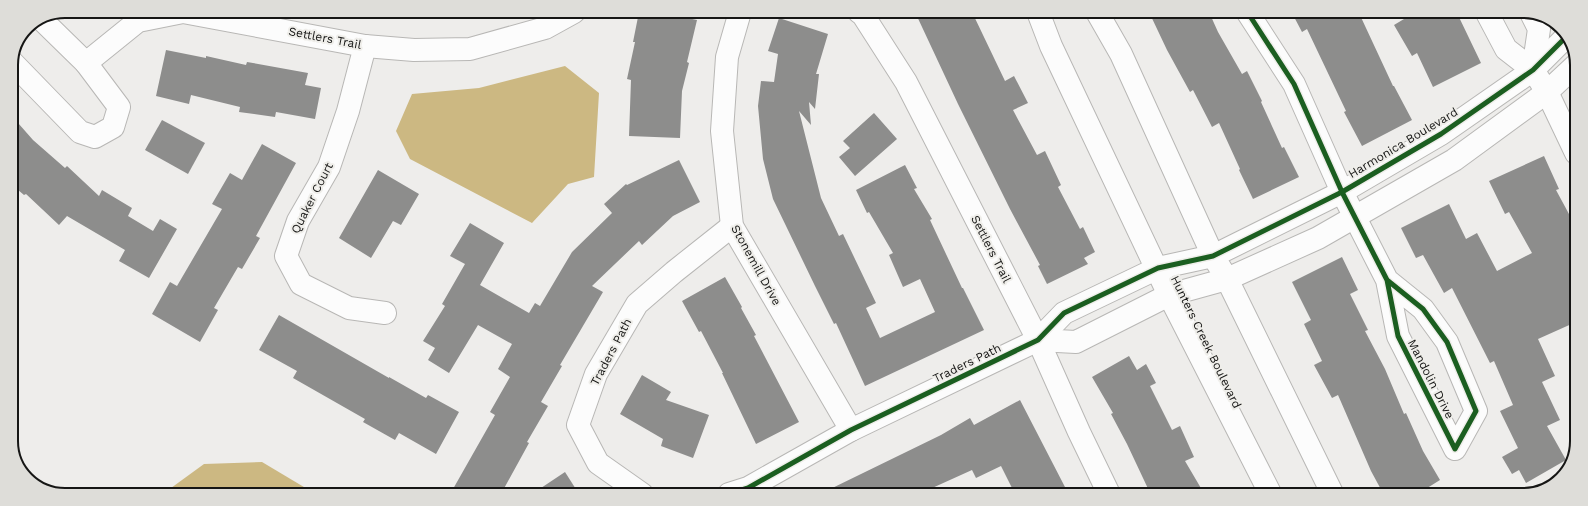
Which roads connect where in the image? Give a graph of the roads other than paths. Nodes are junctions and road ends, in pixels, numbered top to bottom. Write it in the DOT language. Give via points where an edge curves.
graph roads {
  1 [pos="153,18"];
  2 [pos="215,18"];
  3 [pos="563,18"];
  4 [pos="738,18"];
  5 [pos="865,18"];
  6 [pos="1040,18"];
  7 [pos="1100,18"];
  8 [pos="1252,18"];
  9 [pos="1490,18"];
  10 [pos="1534,20"];
  11 [pos="45,23"];
  12 [pos="1563,40"];
  13 [pos="365,46"];
  14 [pos="86,63"];
  15 [pos="18,68"];
  16 [pos="1533,70"];
  17 [pos="1570,71"];
  18 [pos="1547,92"];
  19 [pos="1570,140"];
  20 [pos="1342,192"];
  21 [pos="1355,217"];
  22 [pos="732,226"];
  23 [pos="1213,256"];
  24 [pos="1158,268"];
  25 [pos="1227,279"];
  26 [pos="1387,280"];
  27 [pos="1170,295"];
  28 [pos="385,313"];
  29 [pos="1038,340"];
  30 [pos="851,430"];
  31 [pos="633,488"];
  32 [pos="748,488"];
  33 [pos="1106,488"];
  34 [pos="1267,488"];
  35 [pos="1329,488"];
  1 -- 14 [label="street, Settlers Trail" via="138,21"];
  2 -- 13 [label="street, Settlers Trail"];
  3 -- 13 [label="street, Settlers Trail" via="545,28 470,49 414,50"];
  4 -- 22 [label="street, Stonemill Drive" via="728,58 722,131"];
  5 -- 29 [label="street, Settlers Trail" via="906,82"];
  6 -- 24 [label="street, Hunters Creek Boulevard"];
  7 -- 23 [label="street" via="1121,54"];
  8 -- 20 [label="street, Mandolin Drive" via="1294,84"];
  9 -- 16 [label="street" via="1506,49"];
  10 -- 16 [label="street" via="1539,29"];
  11 -- 14 [label="street"];
  12 -- 16 [label="street, Harmonica Boulevard"];
  13 -- 28 [label="street, Quaker Court" via="348,111 329,167 298,221 286,256 301,284 349,308"];
  14 -- 15 [label="street" via="119,107 113,126 95,137 80,132"];
  16 -- 18 [label="street"];
  16 -- 20 [label="street, Harmonica Boulevard" via="1441,134"];
  17 -- 18 [label="street"];
  18 -- 19 [label="street"];
  18 -- 21 [label="street" via="1454,160"];
  20 -- 21 [label="street, Mandolin Drive"];
  20 -- 23 [label="street, Harmonica Boulevard"];
  21 -- 25 [label="street" via="1318,238"];
  21 -- 26 [label="street, Mandolin Drive"];
  22 -- 30 [label="street, Stonemill Drive"];
  22 -- 31 [label="street, Traders Path" via="637,304 596,374 578,425 598,463"];
  23 -- 24 [label="street, Traders Path"];
  23 -- 25 [label="street"];
  24 -- 27 [label="street, Hunters Creek Boulevard"];
  24 -- 29 [label="street, Traders Path" via="1064,313"];
  25 -- 27 [label="street, Traders Path"];
  25 -- 35 [label="street"];
  26 -- 26 [label="street, Mandolin Drive" via="1398,336 1455,449 1476,412 1473,404 1447,342 1423,309"];
  27 -- 29 [label="street, Traders Path" via="1076,342"];
  27 -- 34 [label="street, Hunters Creek Boulevard"];
  29 -- 30 [label="street, Traders Path"];
  29 -- 33 [label="street, Settlers Trail"];
  30 -- 32 [label="street, Traders Path"];
}
